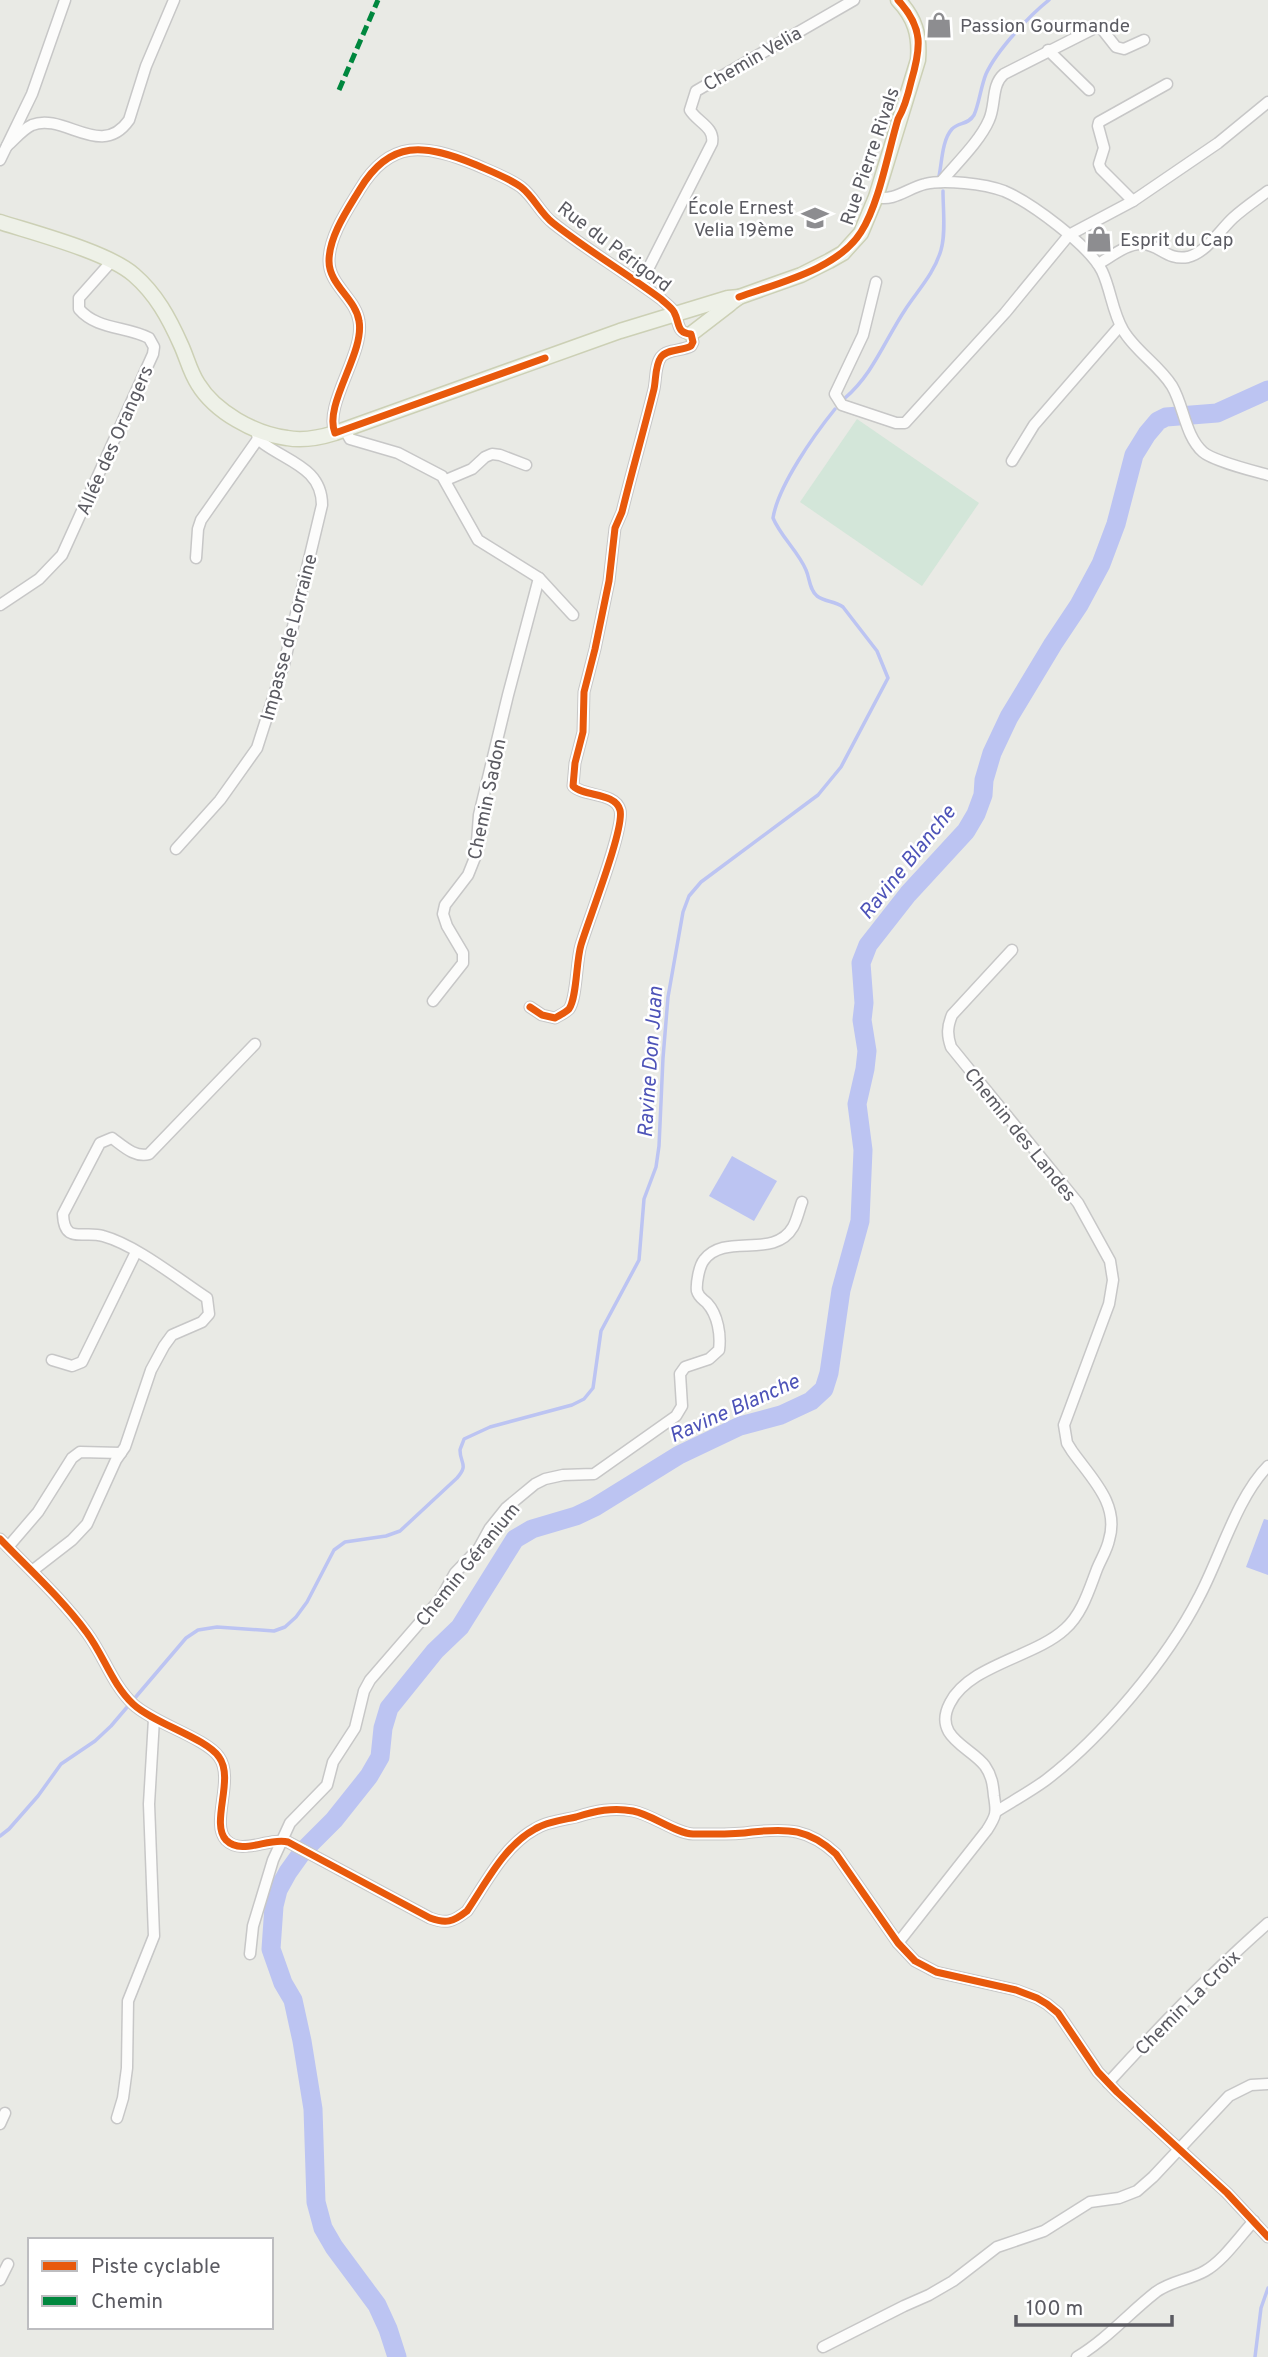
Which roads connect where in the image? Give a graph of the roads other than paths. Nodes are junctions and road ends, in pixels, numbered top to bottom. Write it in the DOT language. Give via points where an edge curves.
graph roads {
  1 [pos="65,0"];
  2 [pos="174,0"];
  3 [pos="854,0"];
  4 [pos="898,0"];
  5 [pos="1144,40"];
  6 [pos="1048,50"];
  7 [pos="1167,84"];
  8 [pos="1089,90"];
  9 [pos="1268,102"];
  10 [pos="7,146"];
  11 [pos="0,160"];
  12 [pos="942,182"];
  13 [pos="1268,191"];
  14 [pos="876,197"];
  15 [pos="1133,201"];
  16 [pos="0,222"];
  17 [pos="1069,235"];
  18 [pos="111,262"];
  19 [pos="1098,264"];
  20 [pos="876,282"];
  21 [pos="641,283"];
  22 [pos="734,300"];
  23 [pos="676,319"];
  24 [pos="1120,326"];
  25 [pos="691,334"];
  26 [pos="340,431"];
  27 [pos="257,434"];
  28 [pos="1012,461"];
  29 [pos="526,465"];
  30 [pos="1268,475"];
  31 [pos="446,480"];
  32 [pos="196,558"];
  33 [pos="539,578"];
  34 [pos="0,605"];
  35 [pos="573,615"];
  36 [pos="176,849"];
  37 [pos="1012,950"];
  38 [pos="433,1001"];
  39 [pos="530,1007"];
  40 [pos="255,1045"];
  41 [pos="802,1202"];
  42 [pos="136,1252"];
  43 [pos="52,1360"];
  44 [pos="121,1453"];
  45 [pos="1268,1466"];
  46 [pos="4,1543"];
  47 [pos="32,1572"];
  48 [pos="154,1718"];
  49 [pos="997,1811"];
  50 [pos="283,1841"];
  51 [pos="1268,1923"];
  52 [pos="898,1943"];
  53 [pos="250,1954"];
  54 [pos="1108,2083"];
  55 [pos="1268,2084"];
  56 [pos="5,2113"];
  57 [pos="117,2118"];
  58 [pos="0,2124"];
  59 [pos="1179,2148"];
  60 [pos="1254,2221"];
  61 [pos="1268,2237"];
  62 [pos="8,2264"];
  63 [pos="0,2280"];
  64 [pos="823,2347"];
  65 [pos="1077,2357"];
  1 -- 10 [label="street" via="32,94"];
  2 -- 10 [label="street" via="124,127 108,135 91,136 41,123 25,129"];
  3 -- 21 [label="street, Chemin Velia" via="696,91 690,110 710,131 712,143"];
  4 -- 14 [label="main road, Rue Pierre Rivals" via="910,13 919,36 918,60"];
  5 -- 6 [label="street" via="1124,49 1095,28"];
  6 -- 8 [label="street"];
  6 -- 12 [label="street" via="999,78 990,120"];
  7 -- 15 [label="street" via="1099,122 1104,148 1101,169"];
  9 -- 15 [label="street"];
  10 -- 11 [label="street"];
  12 -- 14 [label="street" via="891,198"];
  12 -- 17 [label="street" via="1002,191 1024,201"];
  13 -- 19 [label="street" via="1193,255 1167,256 1147,244 1135,244"];
  14 -- 22 [label="main road, Rue Pierre Rivals" via="861,233 843,253 801,275"];
  15 -- 17 [label="street"];
  16 -- 18 [label="main road, Rue Pierre Rivals"];
  17 -- 19 [label="street"];
  17 -- 20 [label="street" via="905,423 842,405 835,394 863,335"];
  18 -- 27 [label="main road, Rue Pierre Rivals" via="131,272 159,301 205,395"];
  18 -- 34 [label="street, Allée des Orangers" via="79,298 79,309 100,324 149,338 153,354 62,555 39,579"];
  19 -- 24 [label="street"];
  21 -- 23 [label="street, Rue du Périgord"];
  21 -- 26 [label="street, Rue du Périgord" via="551,221 522,188 501,175 425,149 405,150 385,159 349,206 330,250 330,271 360,323 331,421"];
  22 -- 23 [label="main road, Rue Pierre Rivals" via="727,298"];
  22 -- 25 [label="main road"];
  23 -- 25 [label="street, Rue du Périgord" via="684,334"];
  23 -- 26 [label="main road, Rue Pierre Rivals" via="603,339"];
  24 -- 28 [label="street" via="1034,425"];
  24 -- 30 [label="street" via="1171,385 1194,439 1206,455"];
  25 -- 39 [label="street" via="691,346 662,355 659,362 615,528 609,581 583,692 583,732 573,786 618,806 621,813 614,844 581,945 572,1003 555,1018"];
  26 -- 27 [label="main road, Rue Pierre Rivals" via="288,439"];
  26 -- 31 [label="street" via="350,439 398,453"];
  27 -- 32 [label="street" via="201,520"];
  27 -- 36 [label="street, Impasse de Lorraine" via="317,481 322,505 284,664 257,748 220,800"];
  29 -- 31 [label="street" via="492,454"];
  31 -- 33 [label="street" via="478,540"];
  33 -- 35 [label="street"];
  33 -- 38 [label="street, Chemin Sadon" via="479,815 476,855 443,914 463,953 463,963"];
  37 -- 49 [label="street, Chemin des Landes" via="951,1015 948,1036 951,1047 1078,1203 1110,1261 1109,1304 1064,1425 1067,1443 1110,1506 1112,1521 1110,1540 1070,1625 1050,1640 986,1671 950,1703 948,1728 992,1779"];
  40 -- 42 [label="street" via="149,1154 135,1154 111,1138 100,1143 63,1214 64,1226 79,1236 104,1236"];
  41 -- 50 [label="street, Chemin Géranium" via="792,1229 781,1239 721,1247 702,1262 697,1290 719,1326 719,1350 680,1374 682,1406 676,1416 594,1474 545,1479 506,1508 441,1598 370,1680 355,1728 333,1762 327,1785 290,1823"];
  42 -- 43 [label="street" via="82,1362 72,1366"];
  42 -- 44 [label="street" via="207,1298 209,1314 202,1322 172,1335 164,1346"];
  44 -- 46 [label="street" via="80,1451 38,1512"];
  44 -- 47 [label="street" via="87,1524"];
  45 -- 49 [label="street" via="1242,1506 1199,1599 1153,1670 1081,1751"];
  46 -- 47 [label="street"];
  47 -- 48 [label="street" via="89,1636 121,1692"];
  48 -- 50 [label="street" via="221,1759 225,1839 244,1847"];
  48 -- 57 [label="street" via="149,1804 154,1936 128,2001 127,2068"];
  49 -- 52 [label="street"];
  50 -- 52 [label="street" via="446,1923 467,1911 510,1849 531,1832 590,1812 635,1811 689,1834 791,1830 836,1854"];
  50 -- 53 [label="street, Chemin Géranium" via="253,1926"];
  51 -- 54 [label="street, Chemin La Croix"];
  52 -- 54 [label="street" via="915,1961 936,1972 1016,1990 1048,2004"];
  54 -- 59 [label="street"];
  55 -- 59 [label="street" via="1251,2085 1229,2096"];
  56 -- 58 [label="street"];
  59 -- 60 [label="street"];
  59 -- 64 [label="street" via="1129,2196 1090,2202 1044,2231 997,2247 929,2295"];
  60 -- 61 [label="street"];
  60 -- 65 [label="street" via="1210,2267 1156,2292 1096,2346"];
  62 -- 63 [label="street"];
}
